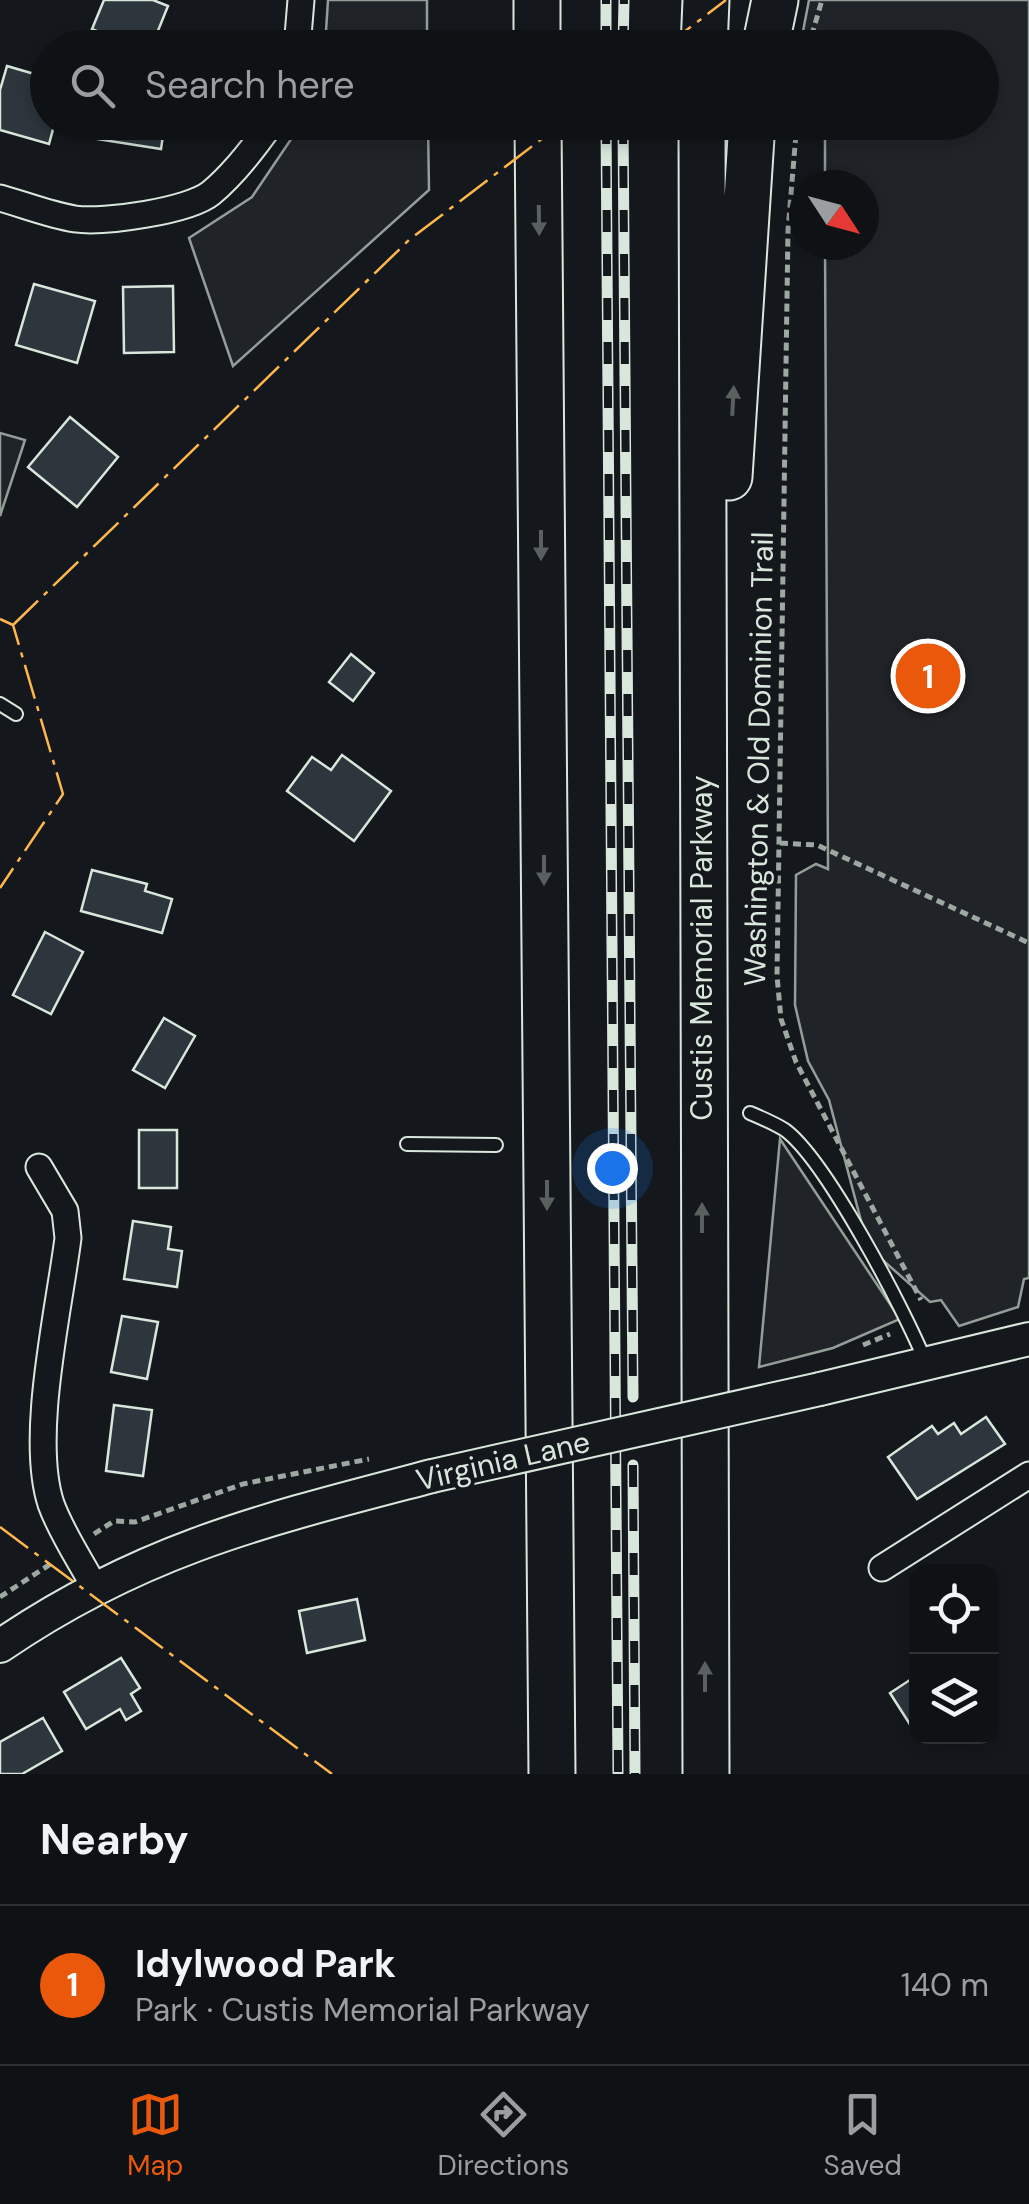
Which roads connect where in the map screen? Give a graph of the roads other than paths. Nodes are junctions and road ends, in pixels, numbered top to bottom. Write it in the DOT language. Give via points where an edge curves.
graph roads {
  1 [pos="301,0"];
  2 [pos="537,0"];
  3 [pos="677,0"];
  4 [pos="706,0"];
  5 [pos="760,0"];
  6 [pos="775,0"];
  7 [pos="298,30"];
  8 [pos="537,30"];
  9 [pos="677,30"];
  10 [pos="705,30"];
  11 [pos="758,30"];
  12 [pos="769,30"];
  13 [pos="260,140"];
  14 [pos="538,140"];
  15 [pos="677,140"];
  16 [pos="702,140"];
  17 [pos="751,140"];
  18 [pos="0,198"];
  19 [pos="0,704"];
  20 [pos="16,714"];
  21 [pos="703,988"];
  22 [pos="750,1113"];
  23 [pos="407,1144"];
  24 [pos="496,1145"];
  25 [pos="39,1166"];
  26 [pos="1029,1339"];
  27 [pos="926,1363"];
  28 [pos="1029,1474"];
  29 [pos="882,1568"];
  30 [pos="94,1586"];
  31 [pos="0,1646"];
  32 [pos="552,1774"];
  33 [pos="706,1774"];
  1 -- 7 [label="street"];
  2 -- 8 [label="highway"];
  3 -- 9 [label="highway"];
  4 -- 10 [label="highway"];
  5 -- 11 [label="highway"];
  6 -- 12 [label="highway"];
  13 -- 18 [label="street" via="208,196 141,215 78,220"];
  14 -- 32 [label="highway, one-way"];
  15 -- 21 [label="highway" via="676,438"];
  16 -- 21 [label="highway, Custis Memorial Parkway"];
  21 -- 17 [label="highway, one-way"];
  19 -- 20 [label="lane"];
  33 -- 21 [label="highway, Custis Memorial Parkway, one-way"];
  22 -- 27 [label="lane" via="787,1132 817,1166 910,1323"];
  23 -- 24 [label="lane"];
  25 -- 30 [label="street" via="60,1199 68,1238 44,1464 52,1505"];
  26 -- 27 [label="street, Virginia Lane"];
  27 -- 30 [label="street, Virginia Lane, bridge" via="234,1528"];
  28 -- 29 [label="street"];
  30 -- 31 [label="street, Virginia Lane"];
}
